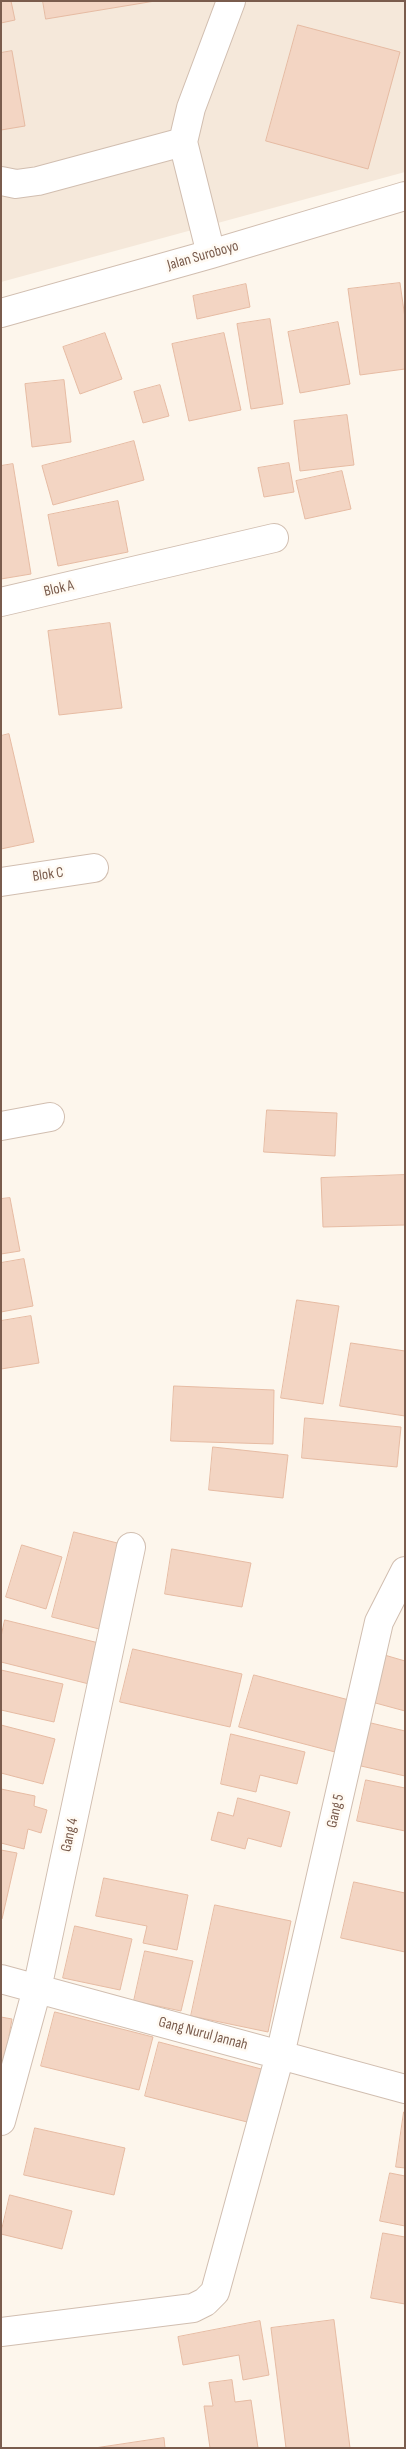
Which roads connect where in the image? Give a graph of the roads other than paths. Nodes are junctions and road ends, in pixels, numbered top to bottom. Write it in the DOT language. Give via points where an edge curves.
graph roads {
  1 [pos="231,1"];
  2 [pos="183,142"];
  3 [pos="1,181"];
  4 [pos="405,196"];
  5 [pos="211,254"];
  6 [pos="1,313"];
  7 [pos="274,538"];
  8 [pos="1,602"];
  9 [pos="94,868"];
  10 [pos="1,882"];
  11 [pos="50,1117"];
  12 [pos="1,1126"];
  13 [pos="131,1547"];
  14 [pos="405,1571"];
  15 [pos="1,1979"];
  16 [pos="37,1988"];
  17 [pos="280,2055"];
  18 [pos="405,2089"];
  19 [pos="1,2121"];
  20 [pos="1,2332"];
  1 -- 2 [label="street" via="191,108"];
  2 -- 3 [label="street" via="38,181 16,184"];
  2 -- 5 [label="street"];
  4 -- 5 [label="street, Jalan Suroboyo"];
  5 -- 6 [label="street, Jalan Suroboyo"];
  7 -- 8 [label="street, Blok A"];
  9 -- 10 [label="street, Blok C"];
  11 -- 12 [label="street"];
  13 -- 16 [label="street, Gang 4"];
  14 -- 17 [label="street, Gang 5" via="379,1622"];
  15 -- 16 [label="street, Gang Nurul Jannah"];
  16 -- 17 [label="street, Gang Nurul Jannah"];
  16 -- 19 [label="street, Gang 4"];
  17 -- 18 [label="street, Gang Nurul Jannah"];
  17 -- 20 [label="street, Gang 5" via="215,2292 205,2302 193,2308"];
}
